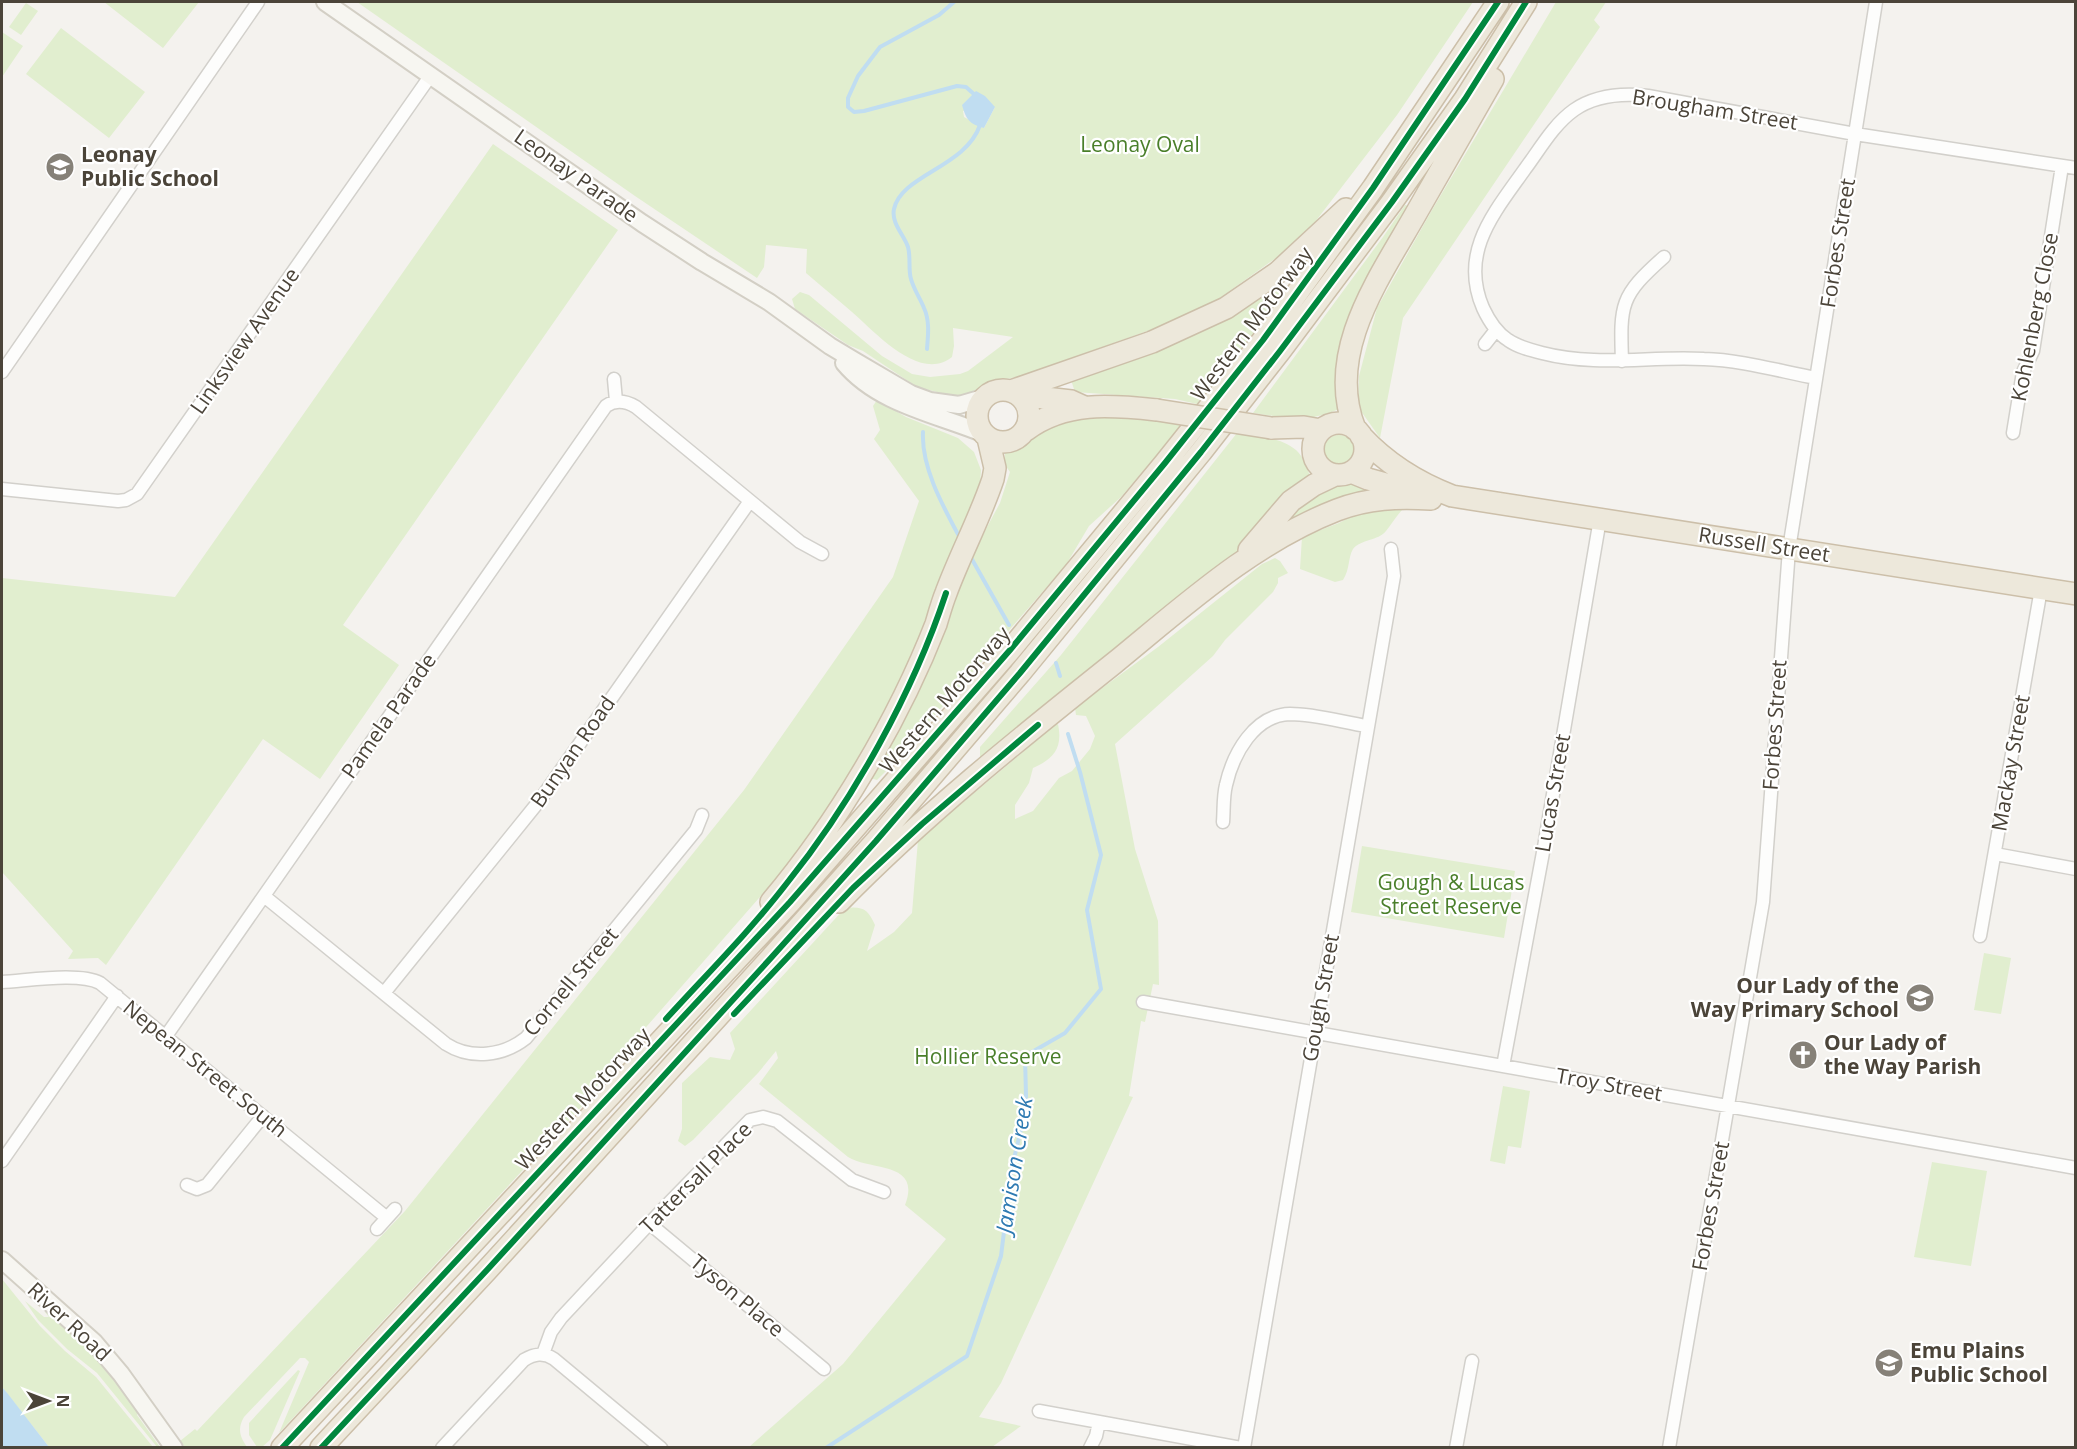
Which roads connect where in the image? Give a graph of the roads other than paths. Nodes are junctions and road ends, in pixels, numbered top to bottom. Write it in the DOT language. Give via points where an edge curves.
graph roads {
  1 [pos="258,2"];
  2 [pos="326,2"];
  3 [pos="1498,2"];
  4 [pos="1526,2"];
  5 [pos="1539,2"];
  6 [pos="1876,2"];
  7 [pos="431,75"];
  8 [pos="1856,134"];
  9 [pos="1397,150"];
  10 [pos="2062,166"];
  11 [pos="2076,168"];
  12 [pos="1664,258"];
  13 [pos="1496,330"];
  14 [pos="1485,344"];
  15 [pos="830,346"];
  16 [pos="1622,361"];
  17 [pos="2,372"];
  18 [pos="1816,378"];
  19 [pos="614,379"];
  20 [pos="1015,393"];
  21 [pos="983,399"];
  22 [pos="616,401"];
  23 [pos="1083,406"];
  24 [pos="1271,428"];
  25 [pos="1026,430"];
  26 [pos="1321,430"];
  27 [pos="1358,432"];
  28 [pos="2013,433"];
  29 [pos="985,436"];
  30 [pos="1313,450"];
  31 [pos="1343,474"];
  32 [pos="2,489"];
  33 [pos="1452,496"];
  34 [pos="1431,499"];
  35 [pos="750,501"];
  36 [pos="1600,519"];
  37 [pos="1391,549"];
  38 [pos="1789,549"];
  39 [pos="822,554"];
  40 [pos="1235,565"];
  41 [pos="2041,589"];
  42 [pos="2076,594"];
  43 [pos="1368,726"];
  44 [pos="702,815"];
  45 [pos="1223,822"];
  46 [pos="1995,854"];
  47 [pos="2076,869"];
  48 [pos="264,896"];
  49 [pos="1980,936"];
  50 [pos="2,982"];
  51 [pos="384,993"];
  52 [pos="117,996"];
  53 [pos="1143,1002"];
  54 [pos="1315,1034"];
  55 [pos="166,1036"];
  56 [pos="1503,1066"];
  57 [pos="616,1089"];
  58 [pos="1728,1107"];
  59 [pos="633,1109"];
  60 [pos="263,1116"];
  61 [pos="2,1161"];
  62 [pos="2076,1168"];
  63 [pos="187,1185"];
  64 [pos="884,1192"];
  65 [pos="650,1224"];
  66 [pos="377,1229"];
  67 [pos="2,1260"];
  68 [pos="543,1354"];
  69 [pos="1472,1361"];
  70 [pos="824,1369"];
  71 [pos="1039,1411"];
  72 [pos="1100,1422"];
  73 [pos="174,1448"];
  74 [pos="282,1448"];
  75 [pos="321,1448"];
  76 [pos="442,1448"];
  77 [pos="661,1448"];
  78 [pos="1090,1448"];
  79 [pos="1242,1448"];
  80 [pos="1455,1448"];
  81 [pos="1669,1448"];
  1 -- 17 [label="street"];
  2 -- 7 [label="street, Leonay Parade"];
  3 -- 9 [label="highway, Western Motorway"];
  4 -- 59 [label="highway, Western Motorway" via="1465,99 1392,202 1201,452 876,841"];
  5 -- 27 [label="highway" via="1359,318 1345,390 1348,411"];
  6 -- 8 [label="street, Forbes Street"];
  7 -- 15 [label="street, Leonay Parade" via="642,223 769,302"];
  7 -- 32 [label="street, Linksview Avenue" via="137,494 118,501"];
  8 -- 10 [label="street, Brougham Street"];
  8 -- 13 [label="street, Brougham Street" via="1648,96 1613,95 1584,104 1555,128 1482,235 1475,263 1476,283 1485,312"];
  8 -- 18 [label="street, Forbes Street"];
  9 -- 20 [label="highway" via="1325,230 1277,273 1235,302 1191,326"];
  9 -- 57 [label="highway, Western Motorway" via="1263,340 1043,611 827,860"];
  10 -- 11 [label="street, Brougham Street"];
  10 -- 28 [label="street, Kohlenberg Close" via="2032,351 2022,378"];
  12 -- 16 [label="street" via="1626,297 1621,316"];
  13 -- 14 [label="street"];
  13 -- 16 [label="street" via="1513,343 1547,354 1585,361"];
  15 -- 21 [label="street, Leonay Parade" via="911,394 930,401 959,405"];
  15 -- 29 [label="street, Leonay Parade" via="849,369 872,386 910,408"];
  16 -- 18 [label="street" via="1708,359"];
  18 -- 38 [label="street, Forbes Street"];
  19 -- 22 [label="street"];
  20 -- 21 [label="highway" via="996,390"];
  20 -- 23 [label="highway"];
  20 -- 25 [label="highway" via="1028,407"];
  21 -- 29 [label="highway" via="977,412 978,427"];
  22 -- 35 [label="street" via="636,406"];
  22 -- 48 [label="street, Pamela Parade" via="602,409"];
  23 -- 24 [label="highway, bridge" via="1157,410"];
  23 -- 25 [label="highway" via="1049,417"];
  24 -- 26 [label="highway"];
  24 -- 30 [label="highway"];
  25 -- 29 [label="highway" via="1004,443"];
  26 -- 27 [label="highway" via="1338,423"];
  26 -- 30 [label="highway" via="1314,439"];
  27 -- 31 [label="highway" via="1364,456 1359,465"];
  27 -- 33 [label="highway, Russell Street" via="1413,479"];
  29 -- 57 [label="highway" via="993,479 932,633 892,718 819,840 787,884 641,1047"];
  30 -- 31 [label="highway" via="1319,467"];
  31 -- 34 [label="highway, Russell Street"];
  31 -- 40 [label="highway" via="1314,485 1291,501"];
  33 -- 34 [label="highway, Russell Street"];
  33 -- 36 [label="highway, Russell Street"];
  34 -- 40 [label="highway" via="1387,498 1351,505"];
  35 -- 39 [label="street" via="800,542"];
  35 -- 51 [label="street, Bunyan Road" via="540,800"];
  36 -- 38 [label="highway, Russell Street"];
  36 -- 56 [label="street, Lucas Street"];
  37 -- 43 [label="street, Gough Street" via="1394,576"];
  38 -- 41 [label="highway, Russell Street"];
  38 -- 58 [label="street, Forbes Street" via="1764,892"];
  40 -- 59 [label="highway" via="1038,725 897,847 853,888 688,1063"];
  41 -- 42 [label="highway, Russell Street"];
  41 -- 46 [label="street, Mackay Street"];
  43 -- 45 [label="street" via="1290,714 1264,722 1246,739 1232,766"];
  43 -- 54 [label="street, Gough Street"];
  44 -- 51 [label="street, Cornell Street" via="696,830 519,1044 494,1053 456,1050"];
  46 -- 47 [label="street"];
  46 -- 49 [label="street, Mackay Street"];
  48 -- 51 [label="street, Cornell Street"];
  48 -- 55 [label="street, Pamela Parade"];
  50 -- 52 [label="street, Nepean Street South" via="86,978 99,982"];
  52 -- 55 [label="street, Nepean Street South"];
  52 -- 61 [label="street"];
  53 -- 54 [label="street, Troy Street"];
  54 -- 56 [label="street, Troy Street"];
  54 -- 79 [label="street, Gough Street"];
  55 -- 60 [label="street, Nepean Street South"];
  56 -- 58 [label="street, Troy Street"];
  57 -- 74 [label="highway, Western Motorway"];
  58 -- 62 [label="street, Troy Street"];
  58 -- 81 [label="street, Forbes Street"];
  59 -- 75 [label="highway, Western Motorway"];
  60 -- 63 [label="street" via="207,1185 197,1189"];
  60 -- 66 [label="street, Nepean Street South" via="391,1214"];
  64 -- 65 [label="street, Tattersall Place" via="852,1180 777,1121 758,1118 746,1123"];
  65 -- 68 [label="street, Tattersall Place" via="561,1318"];
  65 -- 70 [label="street, Tyson Place"];
  67 -- 73 [label="street, River Road" via="100,1348"];
  68 -- 76 [label="street" via="524,1360"];
  68 -- 77 [label="street"];
  69 -- 80 [label="street"];
  71 -- 72 [label="street"];
  72 -- 78 [label="street"];
  72 -- 79 [label="street"];
}
